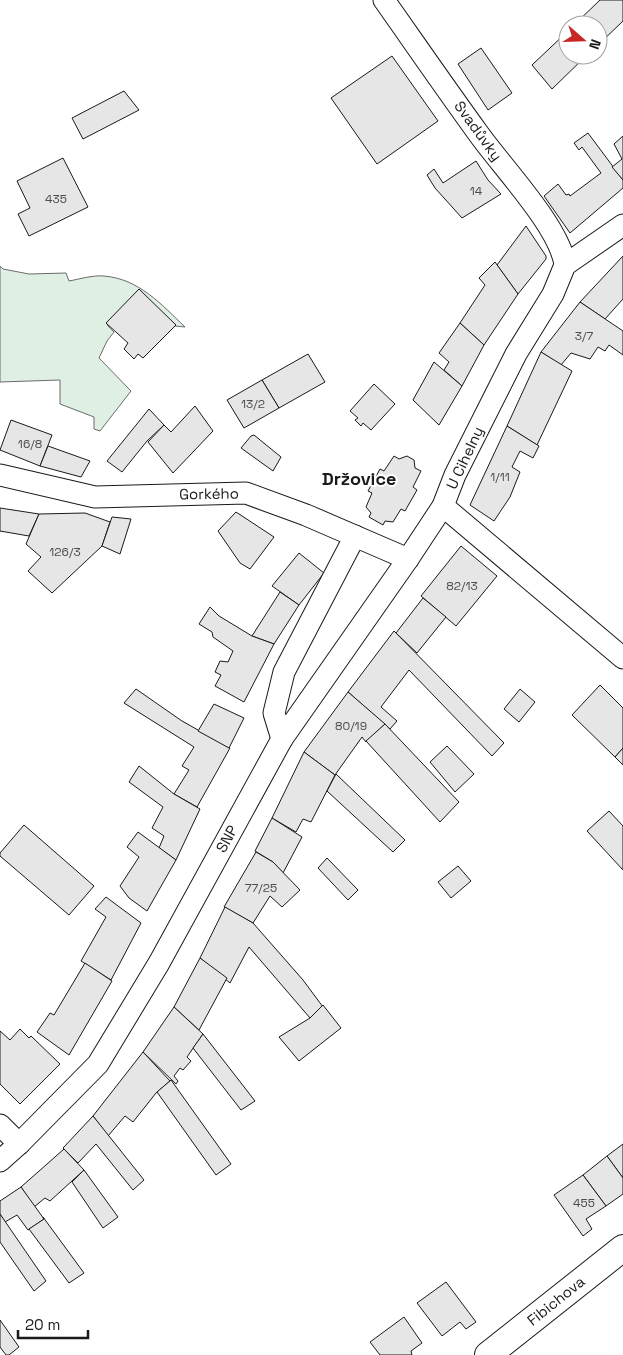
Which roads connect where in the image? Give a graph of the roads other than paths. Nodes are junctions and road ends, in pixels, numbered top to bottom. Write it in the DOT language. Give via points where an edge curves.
graph roads {
  1 [pos="384,0"];
  2 [pos="623,225"];
  3 [pos="564,265"];
  4 [pos="0,475"];
  5 [pos="443,506"];
  6 [pos="355,536"];
  7 [pos="408,560"];
  8 [pos="623,658"];
  9 [pos="282,739"];
  10 [pos="0,1125"];
  11 [pos="19,1144"];
  12 [pos="0,1161"];
  13 [pos="623,1248"];
  14 [pos="488,1355"];
  1 -- 3 [label="street, Svadůvky" via="553,232 563,252"];
  2 -- 3 [label="street"];
  3 -- 5 [label="street, U Cihelny" via="553,294 516,354"];
  4 -- 6 [label="street, Gorkého" via="95,496 246,494"];
  5 -- 7 [label="street, SNP"];
  5 -- 8 [label="street, U Cihelny"];
  6 -- 7 [label="street, Gorkého"];
  6 -- 9 [label="street" via="284,672 274,713"];
  7 -- 9 [label="street, SNP"];
  9 -- 11 [label="street, SNP" via="160,962 98,1064"];
  10 -- 11 [label="street"];
  11 -- 12 [label="street, SNP"];
  13 -- 14 [label="street, Fibichova"];
}
